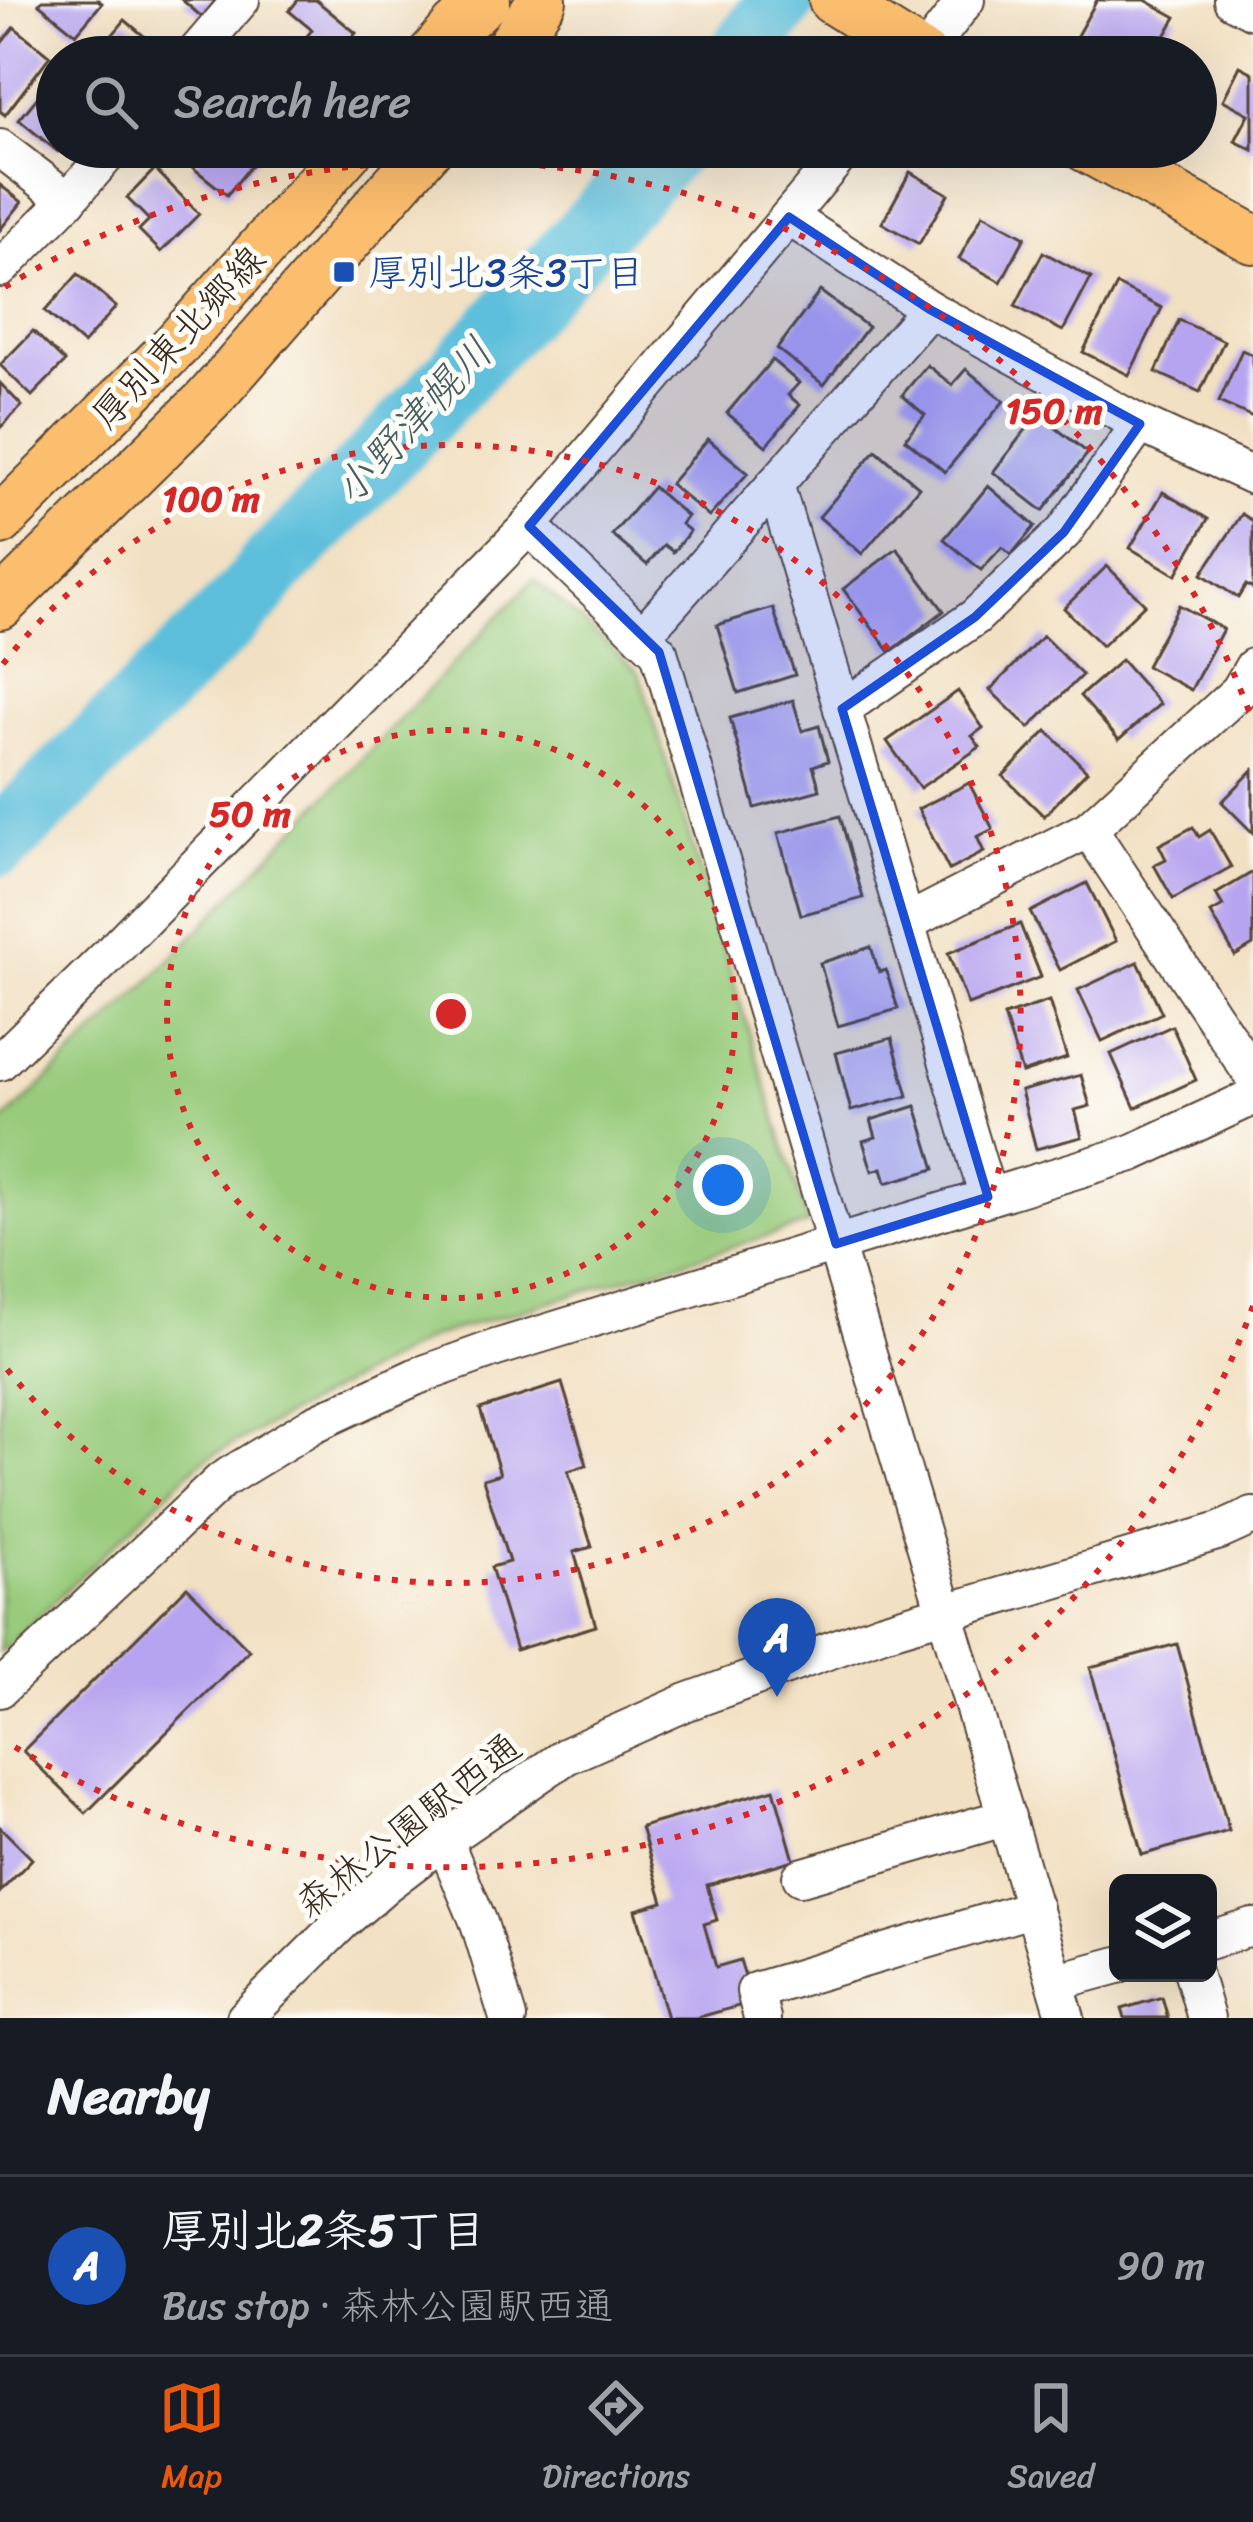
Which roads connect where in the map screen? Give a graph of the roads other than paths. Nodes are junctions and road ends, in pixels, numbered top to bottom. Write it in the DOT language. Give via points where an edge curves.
graph roads {
  1 [pos="242,0"];
  2 [pos="485,0"];
  3 [pos="542,0"];
  4 [pos="966,0"];
  5 [pos="1232,0"];
  6 [pos="850,11"];
  7 [pos="1253,11"];
  8 [pos="210,36"];
  9 [pos="448,36"];
  10 [pos="519,36"];
  11 [pos="890,36"];
  12 [pos="939,36"];
  13 [pos="0,148"];
  14 [pos="96,168"];
  15 [pos="332,168"];
  16 [pos="410,168"];
  17 [pos="830,168"];
  18 [pos="1123,168"];
  19 [pos="68,200"];
  20 [pos="789,217"];
  21 [pos="1253,239"];
  22 [pos="0,269"];
  23 [pos="929,309"];
  24 [pos="1140,424"];
  25 [pos="1253,476"];
  26 [pos="775,484"];
  27 [pos="0,521"];
  28 [pos="529,526"];
  29 [pos="0,605"];
  30 [pos="642,636"];
  31 [pos="1248,687"];
  32 [pos="842,709"];
  33 [pos="1089,829"];
  34 [pos="906,923"];
  35 [pos="0,1062"];
  36 [pos="1253,1076"];
  37 [pos="1253,1096"];
  38 [pos="988,1197"];
  39 [pos="836,1244"];
  40 [pos="1253,1516"];
  41 [pos="946,1611"];
  42 [pos="0,1689"];
  43 [pos="1007,1817"];
  44 [pos="444,1840"];
  45 [pos="800,1877"];
  46 [pos="1034,1908"];
  47 [pos="1253,1927"];
  48 [pos="1217,1937"];
  49 [pos="1109,1967"];
  50 [pos="1055,1982"];
  51 [pos="1196,1982"];
  52 [pos="245,2018"];
  53 [pos="508,2018"];
  54 [pos="762,2018"];
  55 [pos="1066,2018"];
  56 [pos="1206,2018"];
  1 -- 8 [label="street"];
  2 -- 9 [label="main road"];
  3 -- 10 [label="main road"];
  4 -- 12 [label="street"];
  5 -- 7 [label="street"];
  6 -- 11 [label="main road"];
  13 -- 19 [label="street"];
  14 -- 19 [label="street"];
  15 -- 27 [label="main road, 厚別東北郷線" via="177,344"];
  16 -- 29 [label="main road, 厚別東北郷線" via="208,400"];
  17 -- 20 [label="street"];
  18 -- 21 [label="main road"];
  19 -- 22 [label="street"];
  20 -- 23 [label="street"];
  20 -- 28 [label="street"];
  23 -- 24 [label="street"];
  23 -- 26 [label="street"];
  24 -- 25 [label="street"];
  24 -- 32 [label="street" via="1064,532 974,617"];
  26 -- 30 [label="street"];
  26 -- 32 [label="street"];
  28 -- 30 [label="street"];
  28 -- 35 [label="street"];
  30 -- 39 [label="street" via="659,652"];
  31 -- 33 [label="street"];
  32 -- 34 [label="street"];
  33 -- 34 [label="street"];
  33 -- 36 [label="street"];
  34 -- 38 [label="street"];
  37 -- 38 [label="street" via="1132,1153"];
  38 -- 39 [label="street"];
  39 -- 41 [label="street"];
  39 -- 42 [label="street" via="476,1355 314,1424 222,1480"];
  40 -- 41 [label="street, 森林公園駅西通"];
  41 -- 43 [label="street"];
  41 -- 44 [label="street, 森林公園駅西通" via="687,1702 566,1756"];
  43 -- 45 [label="street"];
  43 -- 46 [label="street"];
  44 -- 52 [label="street, 森林公園駅西通" via="342,1922"];
  44 -- 53 [label="street"];
  46 -- 50 [label="street"];
  46 -- 54 [label="street" via="755,1991"];
  47 -- 48 [label="street"];
  49 -- 50 [label="street"];
  50 -- 55 [label="street"];
  51 -- 56 [label="street"];
}
